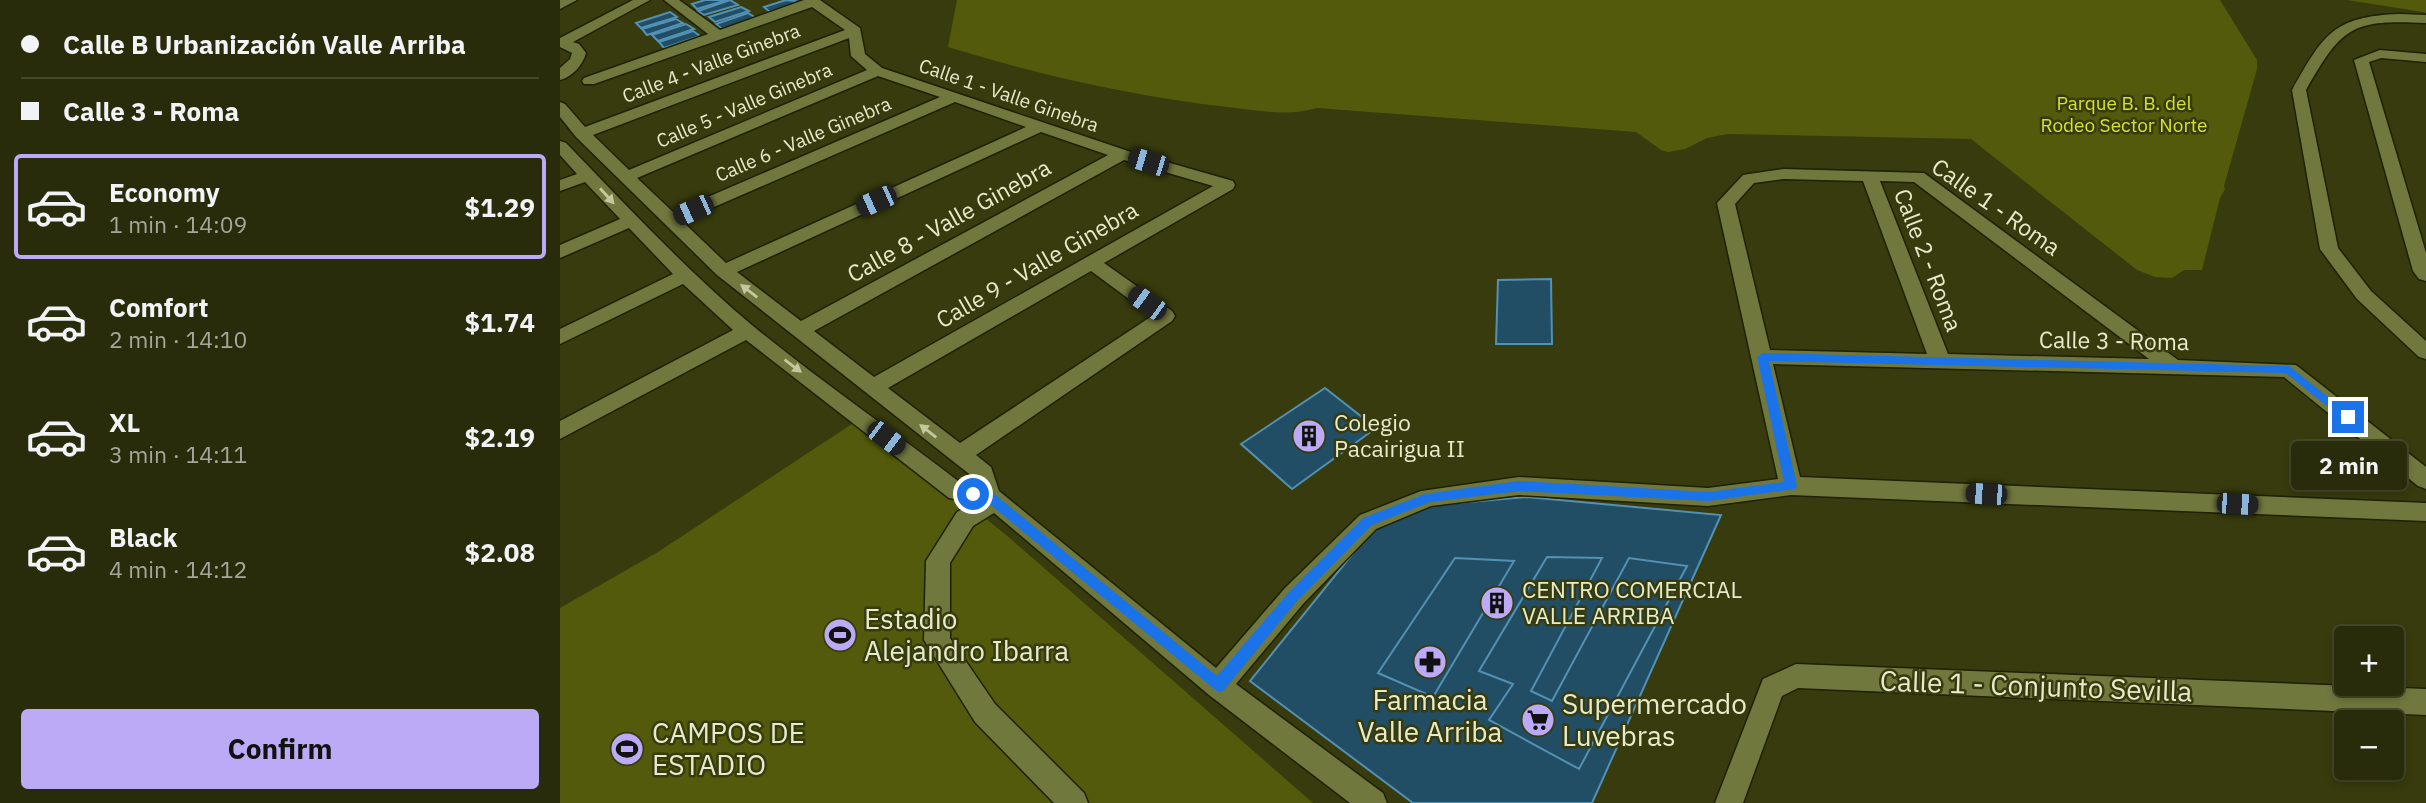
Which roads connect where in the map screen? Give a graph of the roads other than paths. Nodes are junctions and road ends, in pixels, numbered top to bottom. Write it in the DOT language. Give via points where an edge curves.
graph roads {
  1 [pos="570,0"];
  2 [pos="643,0"];
  3 [pos="671,0"];
  4 [pos="813,1"];
  5 [pos="560,5"];
  6 [pos="2426,19"];
  7 [pos="855,31"];
  8 [pos="718,35"];
  9 [pos="561,43"];
  10 [pos="2426,58"];
  11 [pos="877,71"];
  12 [pos="560,76"];
  13 [pos="589,81"];
  14 [pos="954,97"];
  15 [pos="560,107"];
  16 [pos="1041,126"];
  17 [pos="582,134"];
  18 [pos="560,146"];
  19 [pos="1122,154"];
  20 [pos="589,175"];
  21 [pos="1870,176"];
  22 [pos="626,177"];
  23 [pos="1227,185"];
  24 [pos="560,187"];
  25 [pos="669,220"];
  26 [pos="630,221"];
  27 [pos="560,252"];
  28 [pos="1092,263"];
  29 [pos="724,271"];
  30 [pos="2426,275"];
  31 [pos="685,276"];
  32 [pos="800,330"];
  33 [pos="747,331"];
  34 [pos="560,337"];
  35 [pos="2426,352"];
  36 [pos="1763,357"];
  37 [pos="1940,361"];
  38 [pos="2173,367"];
  39 [pos="872,388"];
  40 [pos="560,430"];
  41 [pos="959,456"];
  42 [pos="2426,480"];
  43 [pos="1791,486"];
  44 [pos="992,499"];
  45 [pos="2426,512"];
  46 [pos="1218,686"];
  47 [pos="2426,702"];
  48 [pos="1074,803"];
  49 [pos="1373,803"];
  50 [pos="1729,803"];
  1 -- 5 [label="street"];
  2 -- 9 [label="street"];
  3 -- 8 [label="street"];
  4 -- 7 [label="street"];
  4 -- 8 [label="street"];
  6 -- 35 [label="street" via="2392,16 2347,27 2327,43 2299,90 2329,249 2364,295"];
  7 -- 11 [label="street" via="858,56"];
  7 -- 17 [label="street, Calle 4 - Valle Ginebra"];
  8 -- 13 [label="street"];
  9 -- 12 [label="street" via="579,53 577,61"];
  10 -- 30 [label="street" via="2380,54 2361,60"];
  11 -- 14 [label="street, Calle 1 - Valle Ginebra"];
  11 -- 22 [label="street, Calle 5 - Valle Ginebra"];
  14 -- 16 [label="street, Calle 1 - Valle Ginebra"];
  14 -- 25 [label="street, Calle 6 - Valle Ginebra"];
  15 -- 17 [label="street"];
  16 -- 19 [label="street, Calle 1 - Valle Ginebra"];
  16 -- 29 [label="street"];
  17 -- 22 [label="street"];
  18 -- 20 [label="street"];
  19 -- 23 [label="street, Calle 1 - Valle Ginebra"];
  19 -- 32 [label="street, Calle 8 - Valle Ginebra"];
  20 -- 24 [label="street"];
  20 -- 26 [label="street, one-way"];
  21 -- 36 [label="street, Calle 1 - Roma" via="1784,174 1749,179 1726,203"];
  21 -- 37 [label="street, Calle 2 - Roma"];
  21 -- 38 [label="street, Calle 1 - Roma" via="1918,177"];
  22 -- 25 [label="street"];
  23 -- 28 [label="street, Calle 9 - Valle Ginebra"];
  25 -- 29 [label="street"];
  26 -- 27 [label="street"];
  26 -- 31 [label="street"];
  28 -- 39 [label="street, Calle 9 - Valle Ginebra"];
  28 -- 41 [label="street" via="1166,316"];
  32 -- 29 [label="street, one-way"];
  31 -- 33 [label="street"];
  31 -- 34 [label="street"];
  32 -- 39 [label="street"];
  33 -- 40 [label="street"];
  33 -- 44 [label="street, one-way" via="957,492"];
  36 -- 37 [label="street, Calle 3 - Roma"];
  36 -- 43 [label="street, Calle 1 - Roma"];
  37 -- 38 [label="street, Calle 3 - Roma"];
  38 -- 42 [label="street, Calle 3 - Roma" via="2289,370"];
  41 -- 39 [label="street, one-way"];
  41 -- 44 [label="street" via="983,473"];
  43 -- 45 [label="street"];
  43 -- 46 [label="street" via="1708,496 1519,486 1429,497 1368,522 1294,596"];
  44 -- 46 [label="street"];
  44 -- 48 [label="street" via="965,519 937,561 937,640 985,713"];
  46 -- 49 [label="street"];
  47 -- 50 [label="street, Calle 1 - Conjunto Sevilla" via="1796,676 1772,688"];
}
